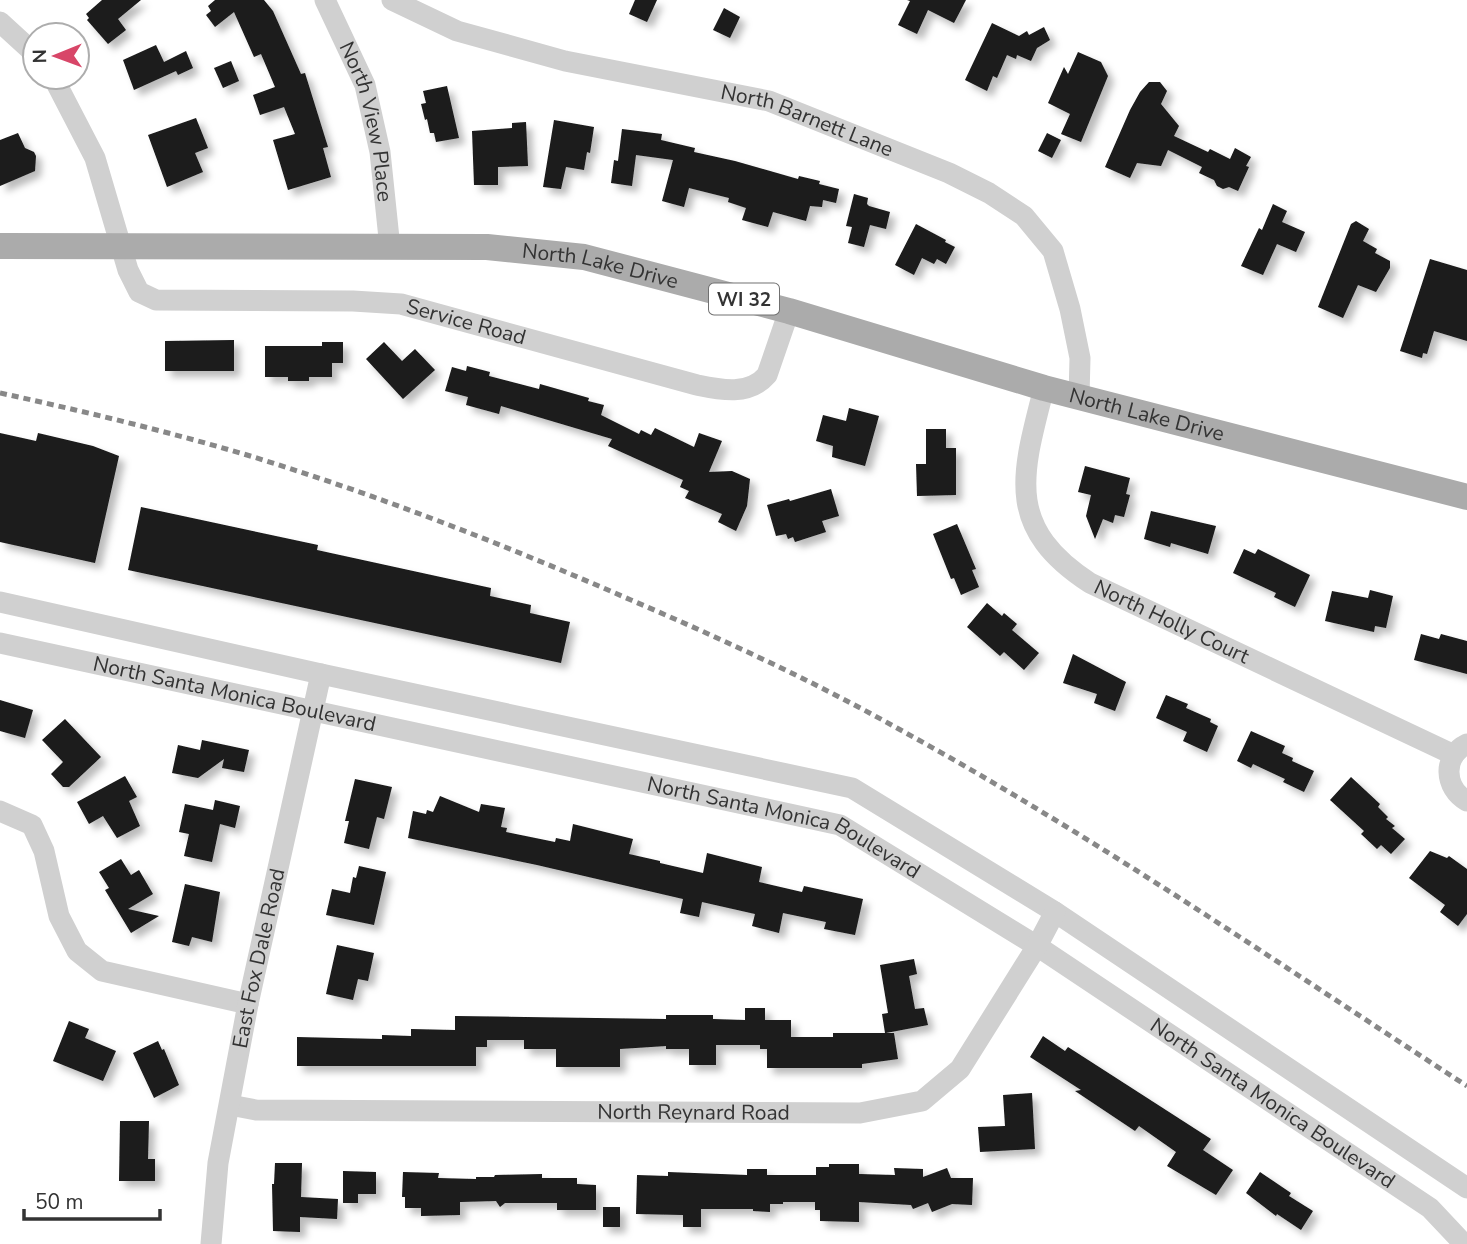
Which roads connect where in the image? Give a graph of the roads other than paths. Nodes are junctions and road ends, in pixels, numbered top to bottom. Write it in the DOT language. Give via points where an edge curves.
graph roads {
  1 [pos="325,0"];
  2 [pos="392,0"];
  3 [pos="0,22"];
  4 [pos="21,41"];
  5 [pos="60,91"];
  6 [pos="0,246"];
  7 [pos="120,246"];
  8 [pos="390,248"];
  9 [pos="789,311"];
  10 [pos="1044,388"];
  11 [pos="1079,397"];
  12 [pos="1467,496"];
  13 [pos="0,602"];
  14 [pos="0,643"];
  15 [pos="321,674"];
  16 [pos="315,711"];
  17 [pos="1460,749"];
  18 [pos="1467,801"];
  19 [pos="0,811"];
  20 [pos="1055,912"];
  21 [pos="1037,946"];
  22 [pos="248,1004"];
  23 [pos="230,1105"];
  24 [pos="1467,1188"];
  25 [pos="211,1244"];
  26 [pos="1464,1244"];
  1 -- 8 [label="street, North View Place" via="365,85 380,152"];
  2 -- 11 [label="street, North Barnett Lane" via="457,31 565,61 769,101 989,193 1024,216 1053,251 1080,359"];
  3 -- 4 [label="street"];
  5 -- 7 [label="street, Service Road" via="95,158"];
  6 -- 7 [label="main road, North Lake Drive / WI 32"];
  7 -- 8 [label="main road, North Lake Drive / WI 32"];
  7 -- 9 [label="street, Service Road" via="139,292 156,300 401,304 697,385 732,390 750,388 766,374"];
  8 -- 9 [label="main road, North Lake Drive / WI 32" via="487,247 584,257"];
  9 -- 10 [label="main road, North Lake Drive / WI 32"];
  10 -- 11 [label="main road, North Lake Drive / WI 32"];
  10 -- 17 [label="street, North Holly Court" via="1026,465 1028,510 1039,538 1070,570"];
  11 -- 12 [label="main road, North Lake Drive / WI 32"];
  13 -- 15 [label="street, North Santa Monica Boulevard"];
  14 -- 16 [label="street, North Santa Monica Boulevard"];
  15 -- 16 [label="street, East Fox Dale Road"];
  15 -- 20 [label="street, North Santa Monica Boulevard" via="852,788"];
  16 -- 21 [label="street, North Santa Monica Boulevard" via="840,825"];
  16 -- 22 [label="street, East Fox Dale Road"];
  17 -- 18 [label="street, North Holly Court" via="1449,774 1456,793"];
  19 -- 22 [label="street" via="32,825 44,850 59,915 77,951 102,971"];
  20 -- 21 [label="street, North Reynard Road"];
  20 -- 24 [label="street, North Santa Monica Boulevard"];
  21 -- 23 [label="street, North Reynard Road" via="960,1069 922,1101 860,1113 256,1110"];
  21 -- 26 [label="street, North Santa Monica Boulevard" via="1430,1208"];
  22 -- 23 [label="street, East Fox Dale Road"];
  23 -- 25 [label="street, East Fox Dale Road" via="218,1163"];
}
